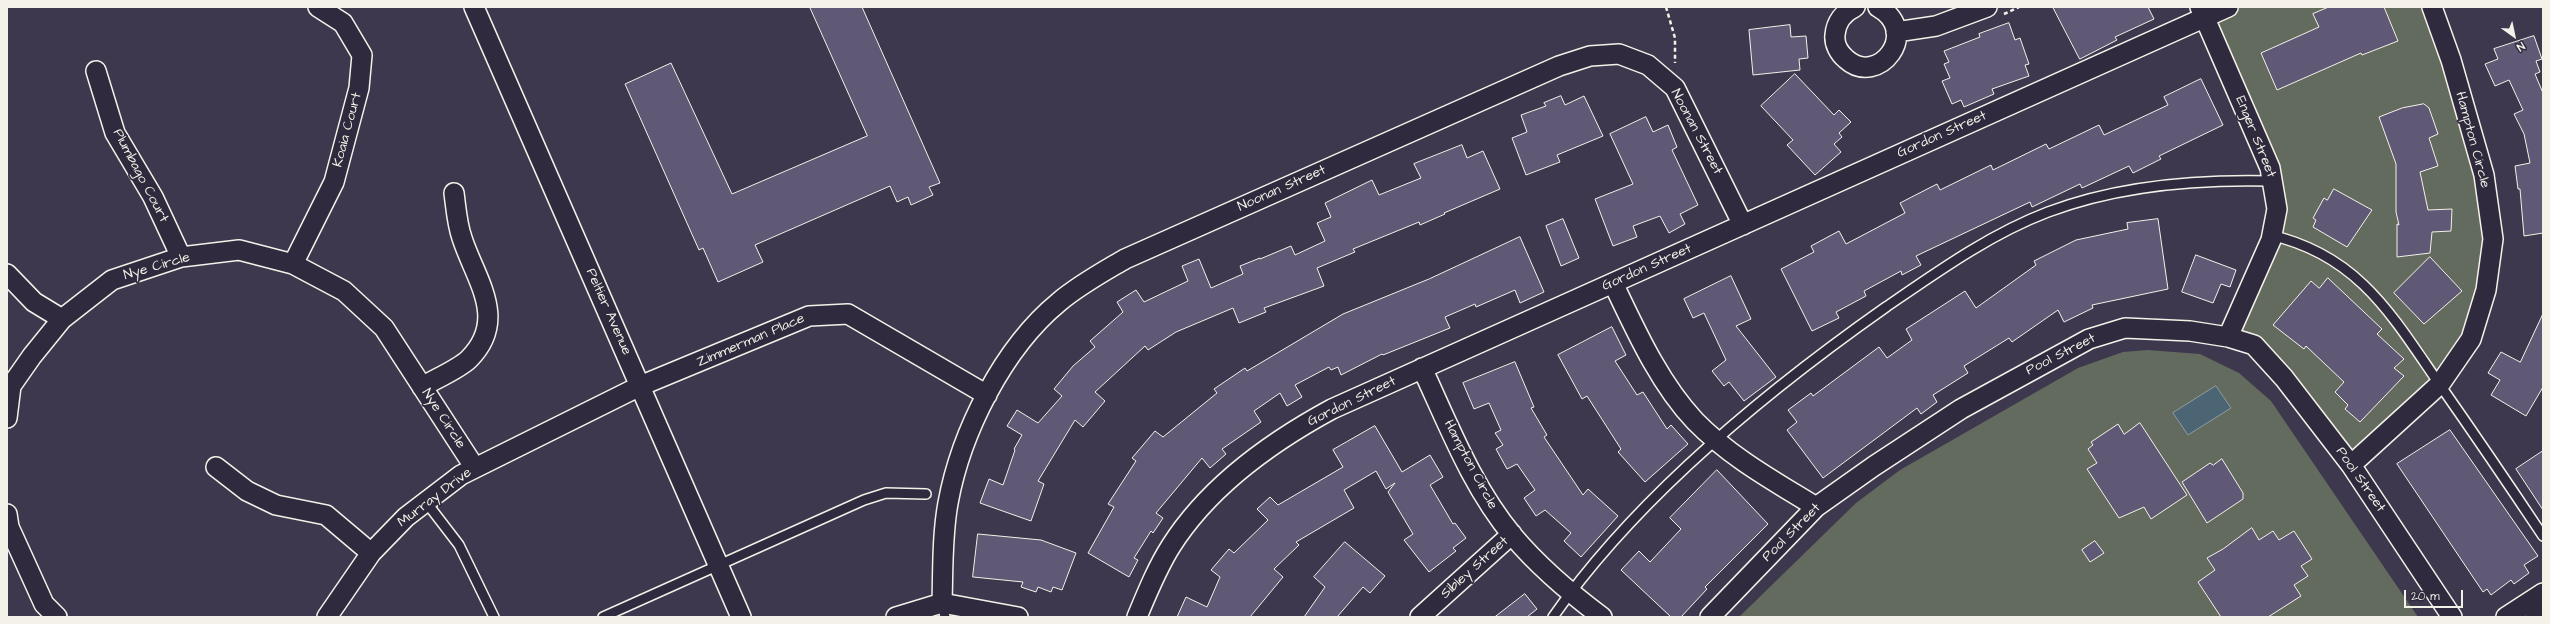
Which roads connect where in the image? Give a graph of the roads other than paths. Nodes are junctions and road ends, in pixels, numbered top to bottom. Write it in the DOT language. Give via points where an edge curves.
graph roads {
  1 [pos="318,7"];
  2 [pos="474,7"];
  3 [pos="1855,7"];
  4 [pos="1878,7"];
  5 [pos="1987,7"];
  6 [pos="2228,7"];
  7 [pos="2432,7"];
  8 [pos="2202,12"];
  9 [pos="1896,32"];
  10 [pos="96,71"];
  11 [pos="2273,182"];
  12 [pos="454,193"];
  13 [pos="1743,224"];
  14 [pos="2270,235"];
  15 [pos="181,257"];
  16 [pos="293,264"];
  17 [pos="7,274"];
  18 [pos="1613,283"];
  19 [pos="62,319"];
  20 [pos="2228,337"];
  21 [pos="1422,368"];
  22 [pos="2440,384"];
  23 [pos="9,385"];
  24 [pos="422,386"];
  25 [pos="640,386"];
  26 [pos="987,395"];
  27 [pos="7,418"];
  28 [pos="1717,441"];
  29 [pos="2351,465"];
  30 [pos="216,467"];
  31 [pos="475,468"];
  32 [pos="926,494"];
  33 [pos="426,502"];
  34 [pos="1816,507"];
  35 [pos="8,523"];
  36 [pos="1512,534"];
  37 [pos="2543,536"];
  38 [pos="371,553"];
  39 [pos="718,566"];
  40 [pos="1570,593"];
  41 [pos="2537,604"];
  42 [pos="943,610"];
  43 [pos="56,617"];
  44 [pos="328,617"];
  45 [pos="494,617"];
  46 [pos="603,617"];
  47 [pos="741,617"];
  48 [pos="896,617"];
  49 [pos="1018,617"];
  50 [pos="1137,617"];
  51 [pos="1420,617"];
  52 [pos="1553,617"];
  53 [pos="1602,617"];
  54 [pos="1710,617"];
  55 [pos="2452,617"];
  56 [pos="2506,617"];
  1 -- 16 [label="street, Koaia Court" via="343,23 362,55 359,88 334,182"];
  2 -- 25 [label="street, Peltier Avenue"];
  3 -- 9 [label="street" via="1841,17 1835,36 1841,55 1849,62 1859,66 1880,64 1889,57 1894,48"];
  4 -- 9 [label="street" via="1892,18"];
  5 -- 9 [label="street" via="1936,26"];
  6 -- 8 [label="street, Gordon Street"];
  7 -- 22 [label="street, Hampton Circle" via="2451,60 2484,175 2493,239 2486,290 2471,339"];
  8 -- 11 [label="street, Enger Street" via="2270,168"];
  8 -- 13 [label="street, Gordon Street"];
  10 -- 15 [label="street, Plumbago Court" via="115,133 153,197"];
  11 -- 14 [label="street, Enger Street" via="2277,209"];
  11 -- 28 [label="lane" via="2147,187 2082,201 2032,219 1940,270 1871,318 1766,399"];
  12 -- 24 [label="street" via="461,238 484,287 488,309 485,335 469,360"];
  13 -- 18 [label="street, Gordon Street"];
  13 -- 26 [label="street, Noonan Street" via="1675,88 1648,65 1619,54 1590,56 1559,66 1125,259 1059,301 1023,338"];
  14 -- 20 [label="street, Enger Street" via="2271,240"];
  14 -- 22 [label="lane" via="2310,248 2364,284 2404,330"];
  15 -- 16 [label="street, Nye Circle" via="239,250"];
  15 -- 19 [label="street, Nye Circle" via="112,280"];
  16 -- 24 [label="street, Nye Circle" via="344,291 384,328"];
  17 -- 19 [label="street" via="34,302"];
  18 -- 21 [label="street, Gordon Street"];
  18 -- 28 [label="street" via="1669,386 1695,420"];
  19 -- 23 [label="street, Nye Circle"];
  20 -- 29 [label="street, Pool Street" via="2254,345 2284,378"];
  20 -- 34 [label="street, Pool Street" via="2156,328 2125,328 2089,339 1961,409"];
  21 -- 36 [label="street, Hampton Circle" via="1471,472"];
  21 -- 50 [label="street, Gordon Street" via="1313,419 1252,459 1186,525 1167,553"];
  22 -- 29 [label="street, Hampton Circle"];
  22 -- 37 [label="lane"];
  23 -- 27 [label="street, Nye Circle"];
  24 -- 31 [label="street, Nye Circle"];
  25 -- 26 [label="street, Zimmerman Place" via="809,316 848,314"];
  25 -- 31 [label="street, Murray Drive"];
  25 -- 39 [label="street, Peltier Avenue"];
  26 -- 42 [label="street, Noonan Street" via="963,446 948,503 943,544"];
  28 -- 34 [label="street" via="1752,467"];
  28 -- 40 [label="lane" via="1644,509"];
  29 -- 55 [label="street, Pool Street"];
  30 -- 38 [label="street" via="248,491 276,505 326,515"];
  31 -- 33 [label="street, Murray Drive" via="461,475"];
  32 -- 39 [label="lane" via="886,493 864,500"];
  33 -- 38 [label="street, Murray Drive" via="406,517"];
  33 -- 45 [label="lane" via="459,545"];
  34 -- 54 [label="street, Pool Street"];
  35 -- 43 [label="street" via="44,604"];
  36 -- 40 [label="street, Hampton Circle"];
  36 -- 51 [label="street, Sibley Street"];
  38 -- 44 [label="street, Murray Drive"];
  39 -- 46 [label="lane"];
  39 -- 47 [label="street, Peltier Avenue"];
  40 -- 52 [label="lane"];
  40 -- 53 [label="street, Hampton Circle"];
  41 -- 56 [label="street"];
  42 -- 48 [label="street"];
  42 -- 49 [label="street"];
}
